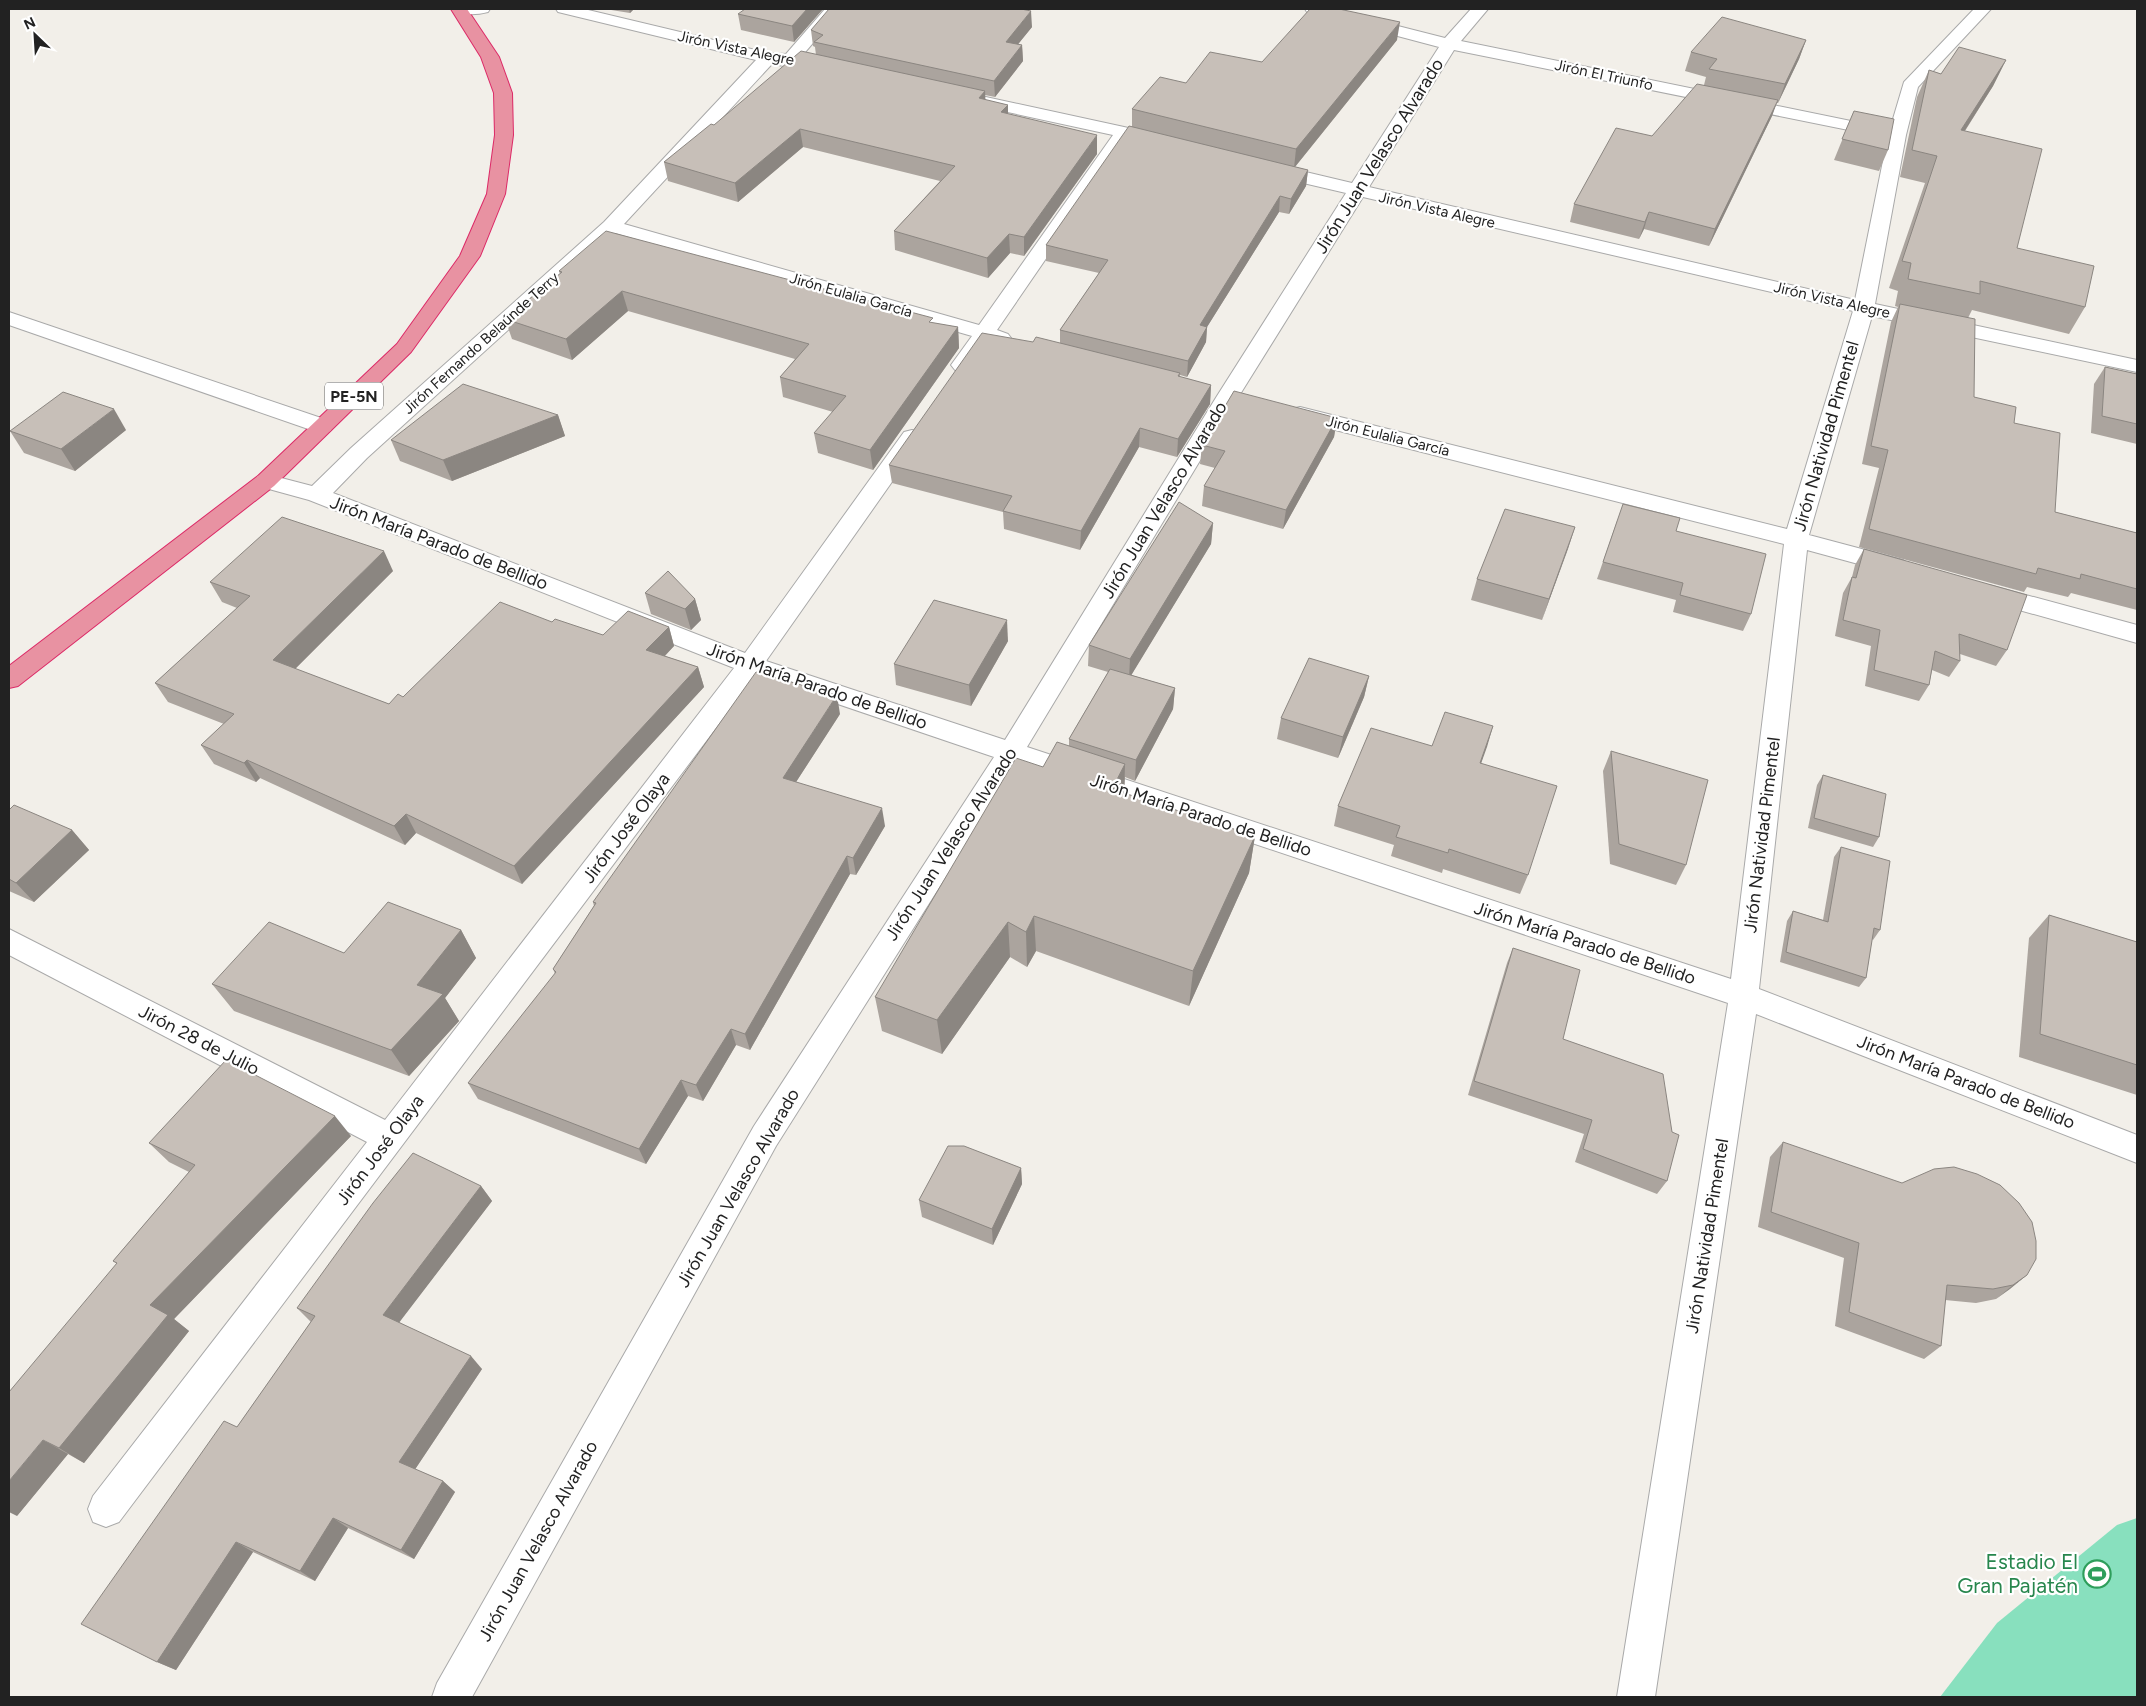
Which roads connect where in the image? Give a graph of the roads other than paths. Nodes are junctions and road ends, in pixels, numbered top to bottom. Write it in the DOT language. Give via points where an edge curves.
graph roads {
  1 [pos="460,9"];
  2 [pos="482,9"];
  3 [pos="564,9"];
  4 [pos="834,9"];
  5 [pos="1313,9"];
  6 [pos="1480,9"];
  7 [pos="1984,9"];
  8 [pos="1449,44"];
  9 [pos="768,58"];
  10 [pos="790,60"];
  11 [pos="847,72"];
  12 [pos="952,95"];
  13 [pos="1124,132"];
  14 [pos="1897,135"];
  15 [pos="1153,140"];
  16 [pos="1250,164"];
  17 [pos="1357,191"];
  18 [pos="611,226"];
  19 [pos="1864,308"];
  20 [pos="9,318"];
  21 [pos="984,334"];
  22 [pos="1022,344"];
  23 [pos="2137,366"];
  24 [pos="950,382"];
  25 [pos="1276,408"];
  26 [pos="927,415"];
  27 [pos="322,426"];
  28 [pos="266,481"];
  29 [pos="317,495"];
  30 [pos="1796,539"];
  31 [pos="1919,573"];
  32 [pos="1966,586"];
  33 [pos="2137,634"];
  34 [pos="750,665"];
  35 [pos="9,679"];
  36 [pos="1011,752"];
  37 [pos="9,941"];
  38 [pos="1744,996"];
  39 [pos="390,1138"];
  40 [pos="2137,1149"];
  41 [pos="106,1509"];
  42 [pos="451,1697"];
  43 [pos="1636,1697"];
  1 -- 2 [label="street"];
  1 -- 27 [label="highway, PE-5N" via="490,57 503,93 504,134 496,194 470,256 404,348"];
  3 -- 9 [label="street, Jirón Vista Alegre"];
  4 -- 10 [label="street"];
  5 -- 8 [label="street, Jirón El Triunfo"];
  6 -- 8 [label="street, Jirón Juan Velasco Alvarado"];
  7 -- 14 [label="street, Jirón Natividad Pimentel" via="1910,86"];
  8 -- 14 [label="street, Jirón El Triunfo"];
  8 -- 17 [label="street, Jirón Juan Velasco Alvarado"];
  9 -- 10 [label="street, Jirón Vista Alegre"];
  9 -- 18 [label="street, Jirón Fernando Belaúnde Terry"];
  10 -- 11 [label="street, Jirón Vista Alegre"];
  12 -- 13 [label="street"];
  13 -- 15 [label="street"];
  13 -- 21 [label="street"];
  14 -- 19 [label="street, Jirón Natividad Pimentel"];
  16 -- 17 [label="street, Jirón Vista Alegre"];
  17 -- 19 [label="street, Jirón Vista Alegre"];
  17 -- 36 [label="street, Jirón Juan Velasco Alvarado"];
  18 -- 21 [label="street, Jirón Eulalia García"];
  18 -- 29 [label="street, Jirón Fernando Belaúnde Terry" via="359,453"];
  19 -- 23 [label="street, Jirón Vista Alegre"];
  19 -- 30 [label="street, Jirón Natividad Pimentel"];
  20 -- 27 [label="street"];
  21 -- 22 [label="street, Jirón Eulalia García"];
  21 -- 24 [label="street"];
  25 -- 30 [label="street, Jirón Eulalia García"];
  26 -- 34 [label="street, Jirón José Olaya"];
  27 -- 28 [label="highway, PE-5N"];
  28 -- 29 [label="street, Jirón María Parado de Bellido"];
  28 -- 35 [label="highway, PE-5N"];
  29 -- 34 [label="street, Jirón María Parado de Bellido"];
  30 -- 31 [label="street, Jirón Eulalia García"];
  30 -- 38 [label="street, Jirón Natividad Pimentel"];
  32 -- 33 [label="street"];
  34 -- 36 [label="street, Jirón María Parado de Bellido"];
  34 -- 39 [label="street, Jirón José Olaya"];
  36 -- 38 [label="street, Jirón María Parado de Bellido"];
  36 -- 42 [label="street, Jirón Juan Velasco Alvarado" via="765,1136"];
  37 -- 39 [label="street, Jirón 28 de Julio"];
  38 -- 40 [label="street, Jirón María Parado de Bellido"];
  38 -- 43 [label="street, Jirón Natividad Pimentel"];
  39 -- 41 [label="street, Jirón José Olaya"];
}
